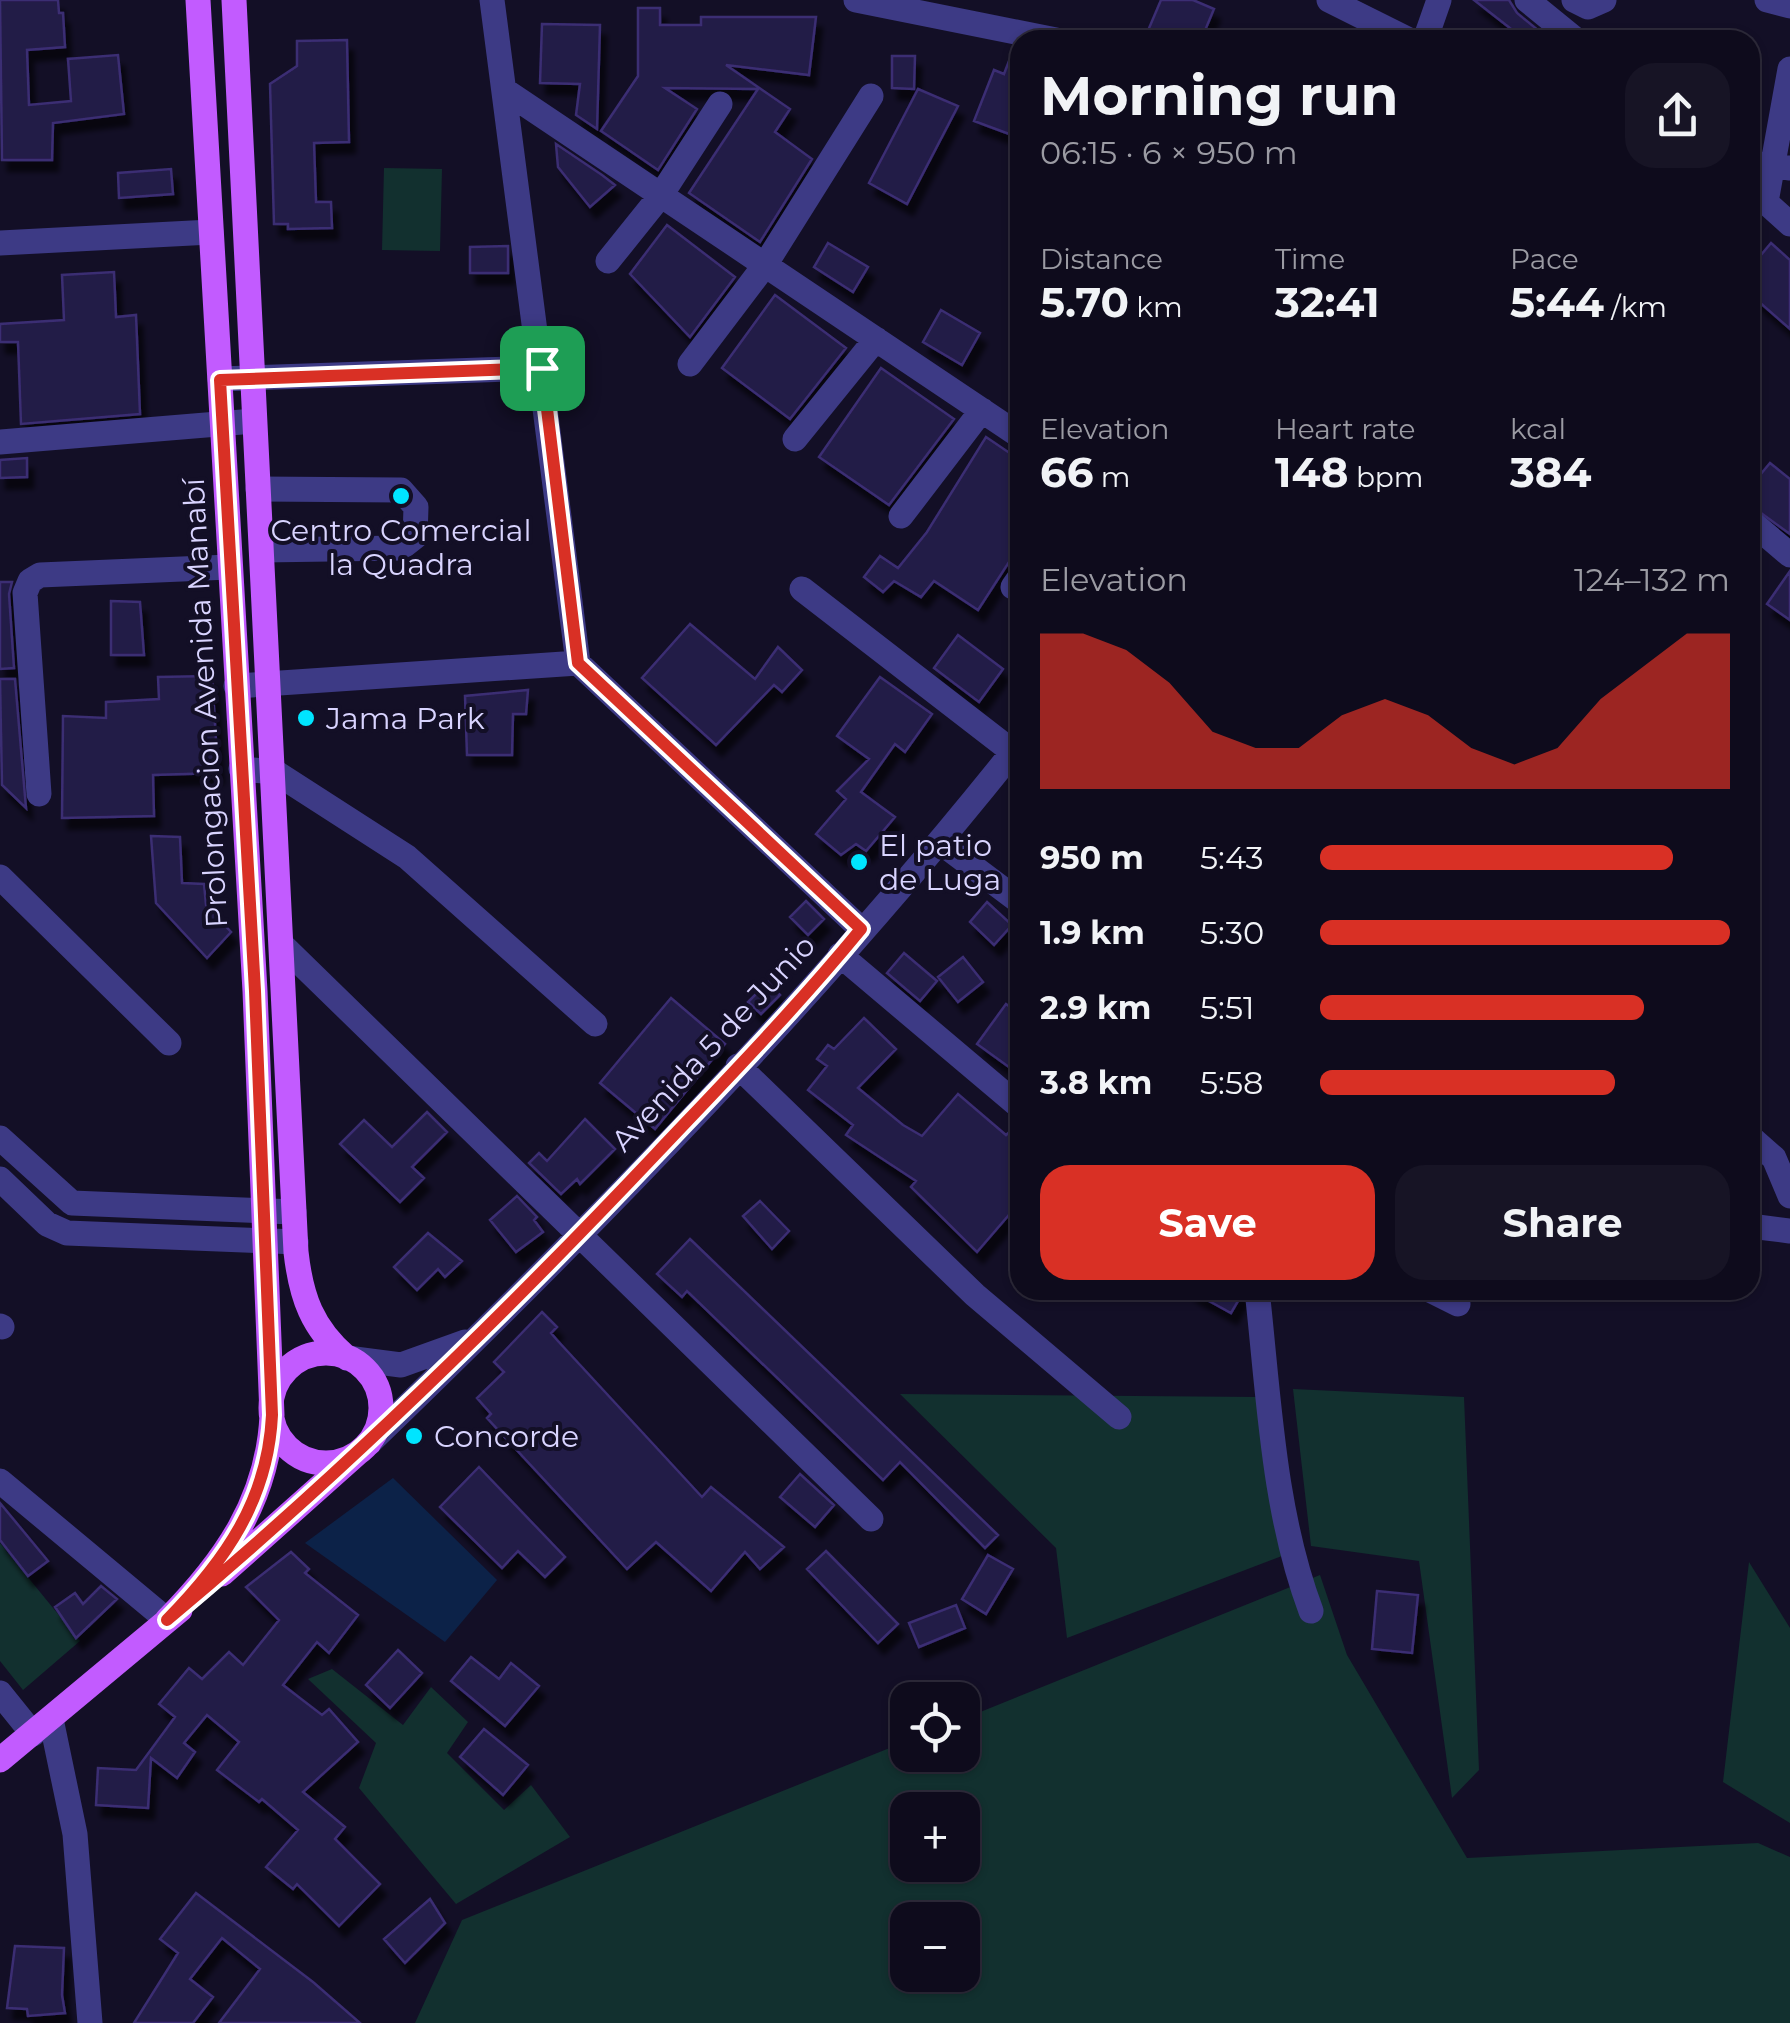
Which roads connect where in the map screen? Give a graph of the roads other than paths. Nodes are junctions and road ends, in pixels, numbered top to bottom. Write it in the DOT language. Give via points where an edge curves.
graph roads {
  1 [pos="198,0"];
  2 [pos="234,0"];
  3 [pos="492,0"];
  4 [pos="856,0"];
  5 [pos="1329,0"];
  6 [pos="1439,0"];
  7 [pos="1527,0"];
  8 [pos="1574,0"];
  9 [pos="1604,0"];
  10 [pos="1767,0"];
  11 [pos="1790,6"];
  12 [pos="1390,30"];
  13 [pos="1428,30"];
  14 [pos="1564,30"];
  15 [pos="1010,31"];
  16 [pos="1790,69"];
  17 [pos="507,92"];
  18 [pos="871,96"];
  19 [pos="720,104"];
  20 [pos="1771,165"];
  21 [pos="1760,190"];
  22 [pos="661,195"];
  23 [pos="1760,197"];
  24 [pos="1790,224"];
  25 [pos="211,232"];
  26 [pos="0,243"];
  27 [pos="608,261"];
  28 [pos="765,265"];
  29 [pos="876,339"];
  30 [pos="690,364"];
  31 [pos="542,368"];
  32 [pos="254,377"];
  33 [pos="220,380"];
  34 [pos="982,410"];
  35 [pos="254,421"];
  36 [pos="221,423"];
  37 [pos="1010,429"];
  38 [pos="795,440"];
  39 [pos="0,442"];
  40 [pos="258,489"];
  41 [pos="901,516"];
  42 [pos="1760,530"];
  43 [pos="262,550"];
  44 [pos="1790,555"];
  45 [pos="229,567"];
  46 [pos="802,590"];
  47 [pos="578,663"];
  48 [pos="269,683"];
  49 [pos="236,686"];
  50 [pos="1010,744"];
  51 [pos="1010,755"];
  52 [pos="241,769"];
  53 [pos="275,772"];
  54 [pos="39,794"];
  55 [pos="940,842"];
  56 [pos="0,877"];
  57 [pos="1010,894"];
  58 [pos="861,929"];
  59 [pos="283,946"];
  60 [pos="840,955"];
  61 [pos="595,1024"];
  62 [pos="169,1043"];
  63 [pos="738,1066"];
  64 [pos="1010,1099"];
  65 [pos="0,1138"];
  66 [pos="1760,1146"];
  67 [pos="0,1179"];
  68 [pos="1790,1196"];
  69 [pos="265,1212"];
  70 [pos="294,1212"];
  71 [pos="1760,1227"];
  72 [pos="1790,1231"];
  73 [pos="578,1237"];
  74 [pos="296,1242"];
  75 [pos="266,1243"];
  76 [pos="1259,1300"];
  77 [pos="1450,1300"];
  78 [pos="1458,1304"];
  79 [pos="483,1333"];
  80 [pos="347,1358"];
  81 [pos="272,1408"];
  82 [pos="1118,1417"];
  83 [pos="365,1447"];
  84 [pos="0,1481"];
  85 [pos="872,1519"];
  86 [pos="1311,1611"];
  87 [pos="167,1620"];
  88 [pos="0,1693"];
  89 [pos="42,1726"];
  90 [pos="0,1760"];
  91 [pos="90,2023"];
  1 -- 25 [label="main road, Prolongacion Avenida Manabí"];
  2 -- 32 [label="main road"];
  3 -- 17 [label="street"];
  4 -- 15 [label="street"];
  5 -- 12 [label="street"];
  6 -- 13 [label="street"];
  7 -- 14 [label="street"];
  8 -- 9 [label="street" via="1588,7"];
  10 -- 11 [label="street"];
  16 -- 20 [label="street"];
  17 -- 22 [label="street"];
  17 -- 31 [label="street"];
  18 -- 28 [label="street"];
  19 -- 22 [label="street"];
  20 -- 21 [label="street"];
  22 -- 27 [label="street"];
  22 -- 28 [label="street"];
  23 -- 24 [label="street"];
  25 -- 26 [label="street"];
  25 -- 33 [label="main road, Prolongacion Avenida Manabí"];
  28 -- 29 [label="street"];
  28 -- 30 [label="street"];
  29 -- 34 [label="street"];
  29 -- 38 [label="street"];
  31 -- 32 [label="street"];
  31 -- 47 [label="street"];
  32 -- 33 [label="street"];
  32 -- 35 [label="main road"];
  33 -- 36 [label="main road, Prolongacion Avenida Manabí"];
  34 -- 37 [label="street"];
  34 -- 41 [label="street"];
  35 -- 36 [label="street"];
  35 -- 40 [label="main road"];
  36 -- 39 [label="street"];
  36 -- 45 [label="main road, Prolongacion Avenida Manabí"];
  40 -- 43 [label="main road"];
  40 -- 43 [label="street" via="402,490 416,507 416,536 401,548"];
  42 -- 44 [label="street"];
  43 -- 48 [label="main road"];
  45 -- 49 [label="main road, Prolongacion Avenida Manabí"];
  45 -- 54 [label="street" via="40,575 30,581 25,593"];
  46 -- 50 [label="street"];
  47 -- 48 [label="street"];
  47 -- 58 [label="street"];
  48 -- 49 [label="street"];
  48 -- 53 [label="main road"];
  49 -- 52 [label="main road, Prolongacion Avenida Manabí"];
  51 -- 55 [label="street, Avenida 5 de Junio"];
  52 -- 53 [label="street"];
  52 -- 69 [label="main road, Prolongacion Avenida Manabí"];
  53 -- 59 [label="main road"];
  53 -- 61 [label="street" via="407,857"];
  55 -- 57 [label="street"];
  55 -- 58 [label="street, Avenida 5 de Junio"];
  56 -- 62 [label="street"];
  58 -- 60 [label="street, Avenida 5 de Junio"];
  59 -- 70 [label="main road"];
  59 -- 73 [label="street"];
  60 -- 63 [label="street, Avenida 5 de Junio"];
  60 -- 64 [label="street"];
  63 -- 73 [label="street, Avenida 5 de Junio"];
  63 -- 82 [label="street" via="974,1295"];
  65 -- 69 [label="street" via="72,1204"];
  66 -- 68 [label="street" via="1774,1158"];
  67 -- 75 [label="street" via="55,1230"];
  69 -- 70 [label="street"];
  69 -- 75 [label="main road, Prolongacion Avenida Manabí"];
  70 -- 74 [label="main road"];
  71 -- 72 [label="street"];
  73 -- 79 [label="street, Avenida 5 de Junio"];
  73 -- 85 [label="street"];
  74 -- 75 [label="street"];
  74 -- 80 [label="main road" via="308,1310"];
  75 -- 81 [label="main road, Prolongacion Avenida Manabí"];
  76 -- 86 [label="street" via="1293,1564"];
  77 -- 78 [label="street"];
  79 -- 80 [label="street" via="401,1365"];
  79 -- 83 [label="street, Avenida 5 de Junio"];
  80 -- 81 [label="main road" via="322,1354 298,1361 280,1378"];
  80 -- 83 [label="main road" via="368,1372 379,1394 380,1420"];
  81 -- 83 [label="main road" via="280,1439 311,1462 337,1463"];
  81 -- 87 [label="main road" via="263,1476 245,1522 222,1560"];
  83 -- 87 [label="main road"];
  84 -- 87 [label="street"];
  87 -- 89 [label="main road"];
  88 -- 89 [label="street"];
  89 -- 90 [label="main road"];
  89 -- 91 [label="street" via="75,1834"];
}
